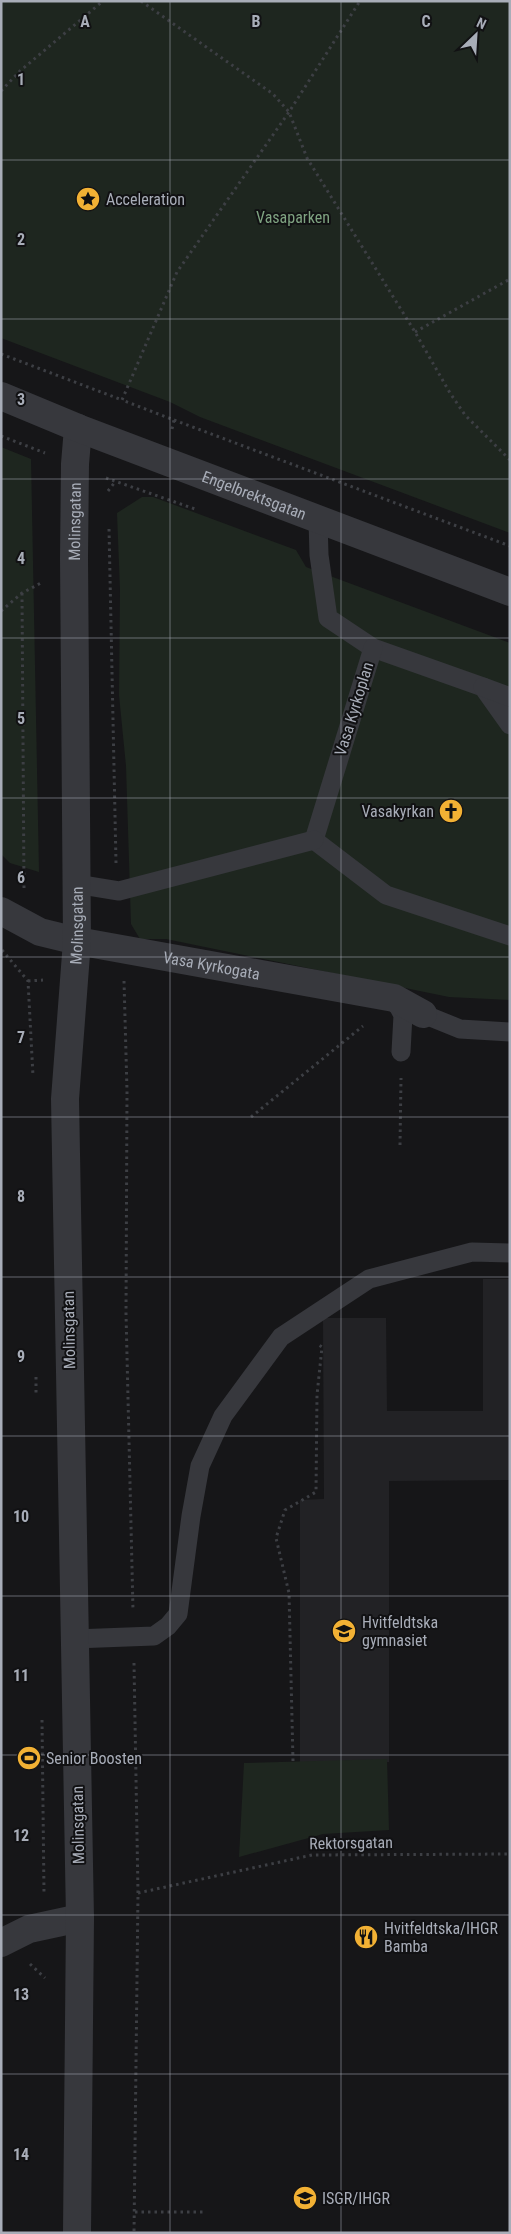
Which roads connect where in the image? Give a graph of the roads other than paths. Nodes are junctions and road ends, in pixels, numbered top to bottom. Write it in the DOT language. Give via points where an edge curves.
graph roads {
  1 [pos="1,396"];
  2 [pos="78,428"];
  3 [pos="318,520"];
  4 [pos="510,592"];
  5 [pos="373,648"];
  6 [pos="483,687"];
  7 [pos="510,697"];
  8 [pos="510,725"];
  9 [pos="314,840"];
  10 [pos="76,884"];
  11 [pos="12,904"];
  12 [pos="510,936"];
  13 [pos="77,941"];
  14 [pos="407,1009"];
  15 [pos="510,1032"];
  16 [pos="401,1052"];
  17 [pos="510,1253"];
  18 [pos="74,1639"];
  19 [pos="80,1918"];
  20 [pos="1,1943"];
  21 [pos="77,2233"];
  1 -- 2 [label="street, Engelbrektsgatan"];
  2 -- 3 [label="street, Engelbrektsgatan"];
  2 -- 10 [label="street, Molinsgatan" via="74,499"];
  3 -- 4 [label="street, Engelbrektsgatan"];
  3 -- 5 [label="lane" via="319,555 328,618"];
  5 -- 6 [label="lane, Vasa Kyrkoplan"];
  5 -- 9 [label="lane, Vasa Kyrkoplan"];
  6 -- 7 [label="lane, Vasa Kyrkoplan"];
  6 -- 8 [label="lane"];
  9 -- 10 [label="lane" via="119,891"];
  9 -- 12 [label="lane" via="386,895"];
  10 -- 13 [label="street, Molinsgatan"];
  11 -- 13 [label="street, Vasa Kyrkogata" via="40,932"];
  13 -- 14 [label="street, Vasa Kyrkogata"];
  13 -- 18 [label="street, Molinsgatan" via="65,1099"];
  14 -- 15 [label="lane" via="460,1029"];
  14 -- 16 [label="lane"];
  17 -- 18 [label="lane" via="472,1252 369,1278 281,1337 223,1416 200,1466 178,1614 154,1636"];
  18 -- 19 [label="street, Molinsgatan"];
  19 -- 20 [label="street" via="29,1929"];
  19 -- 21 [label="street, Molinsgatan"];
}
